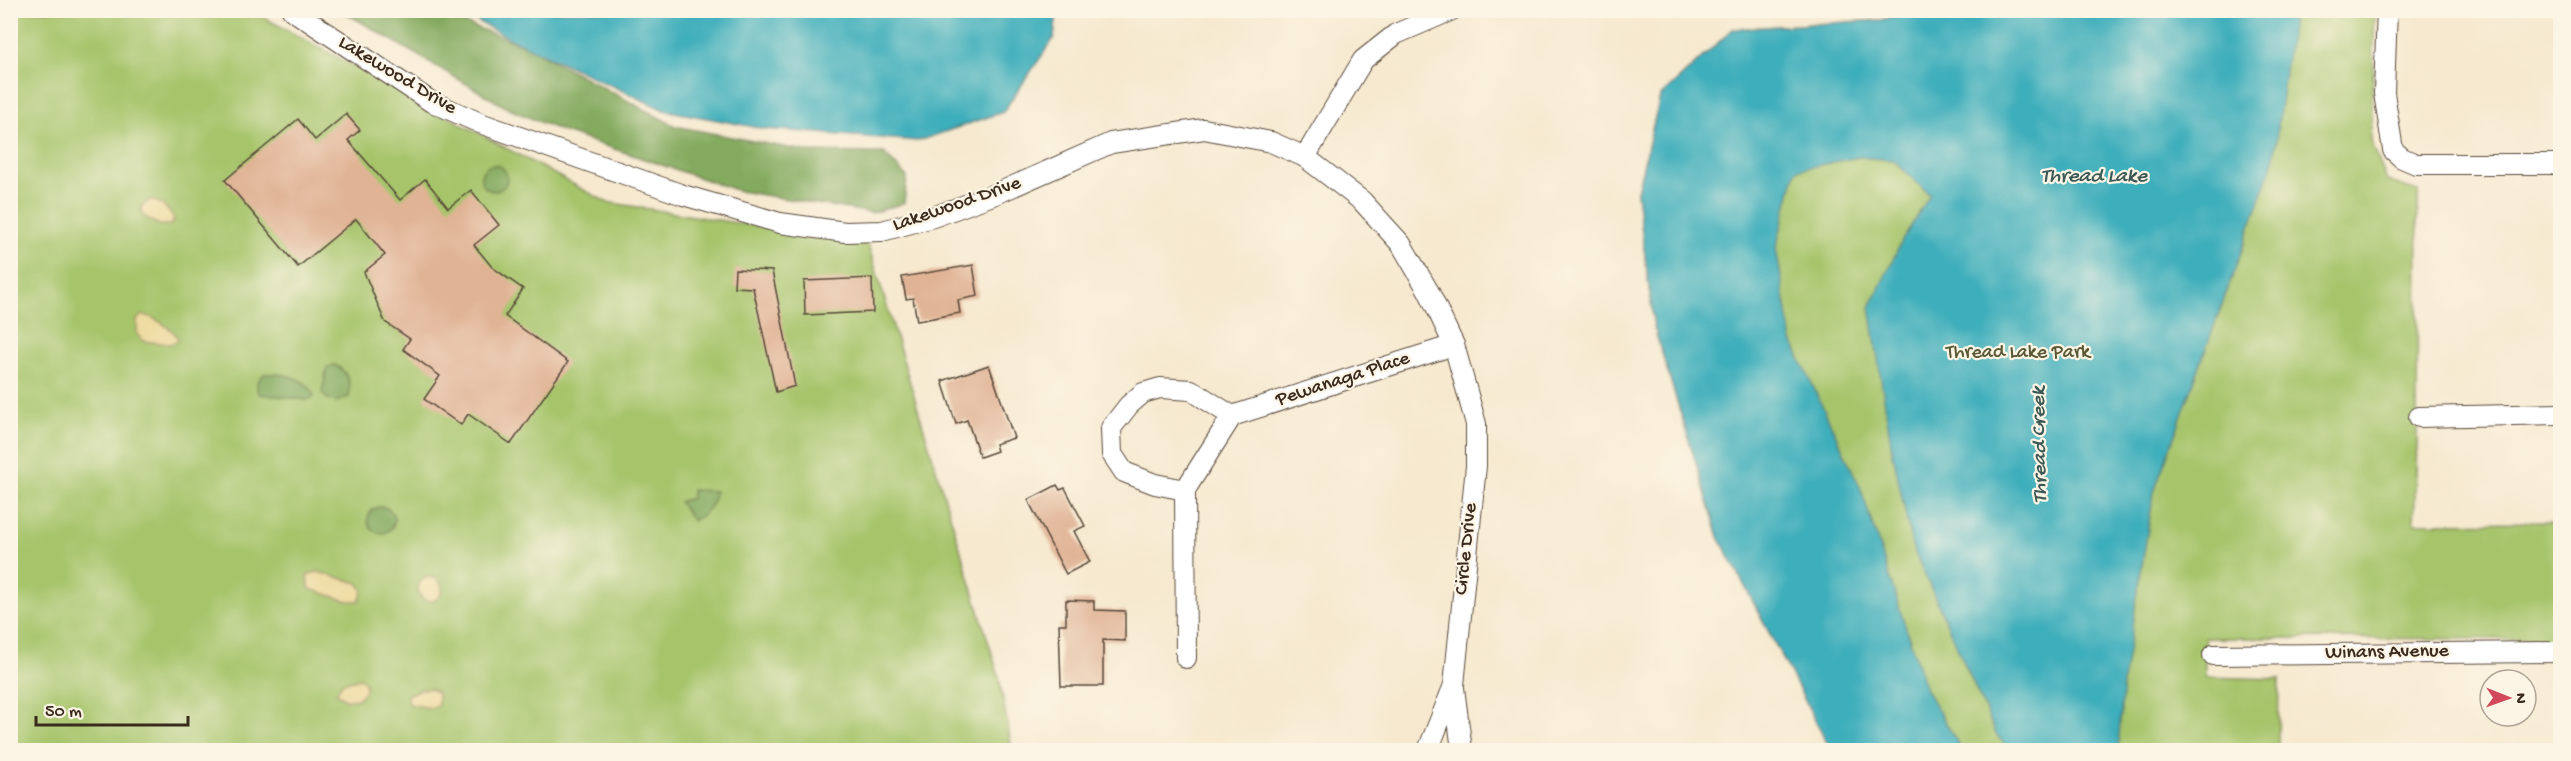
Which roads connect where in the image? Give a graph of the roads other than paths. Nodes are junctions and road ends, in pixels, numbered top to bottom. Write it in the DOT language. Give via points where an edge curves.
graph roads {
  1 [pos="292,10"];
  2 [pos="1452,10"];
  3 [pos="2387,10"];
  4 [pos="1305,157"];
  5 [pos="2560,164"];
  6 [pos="1454,345"];
  7 [pos="2560,414"];
  8 [pos="1232,416"];
  9 [pos="2420,417"];
  10 [pos="1185,490"];
  11 [pos="2560,652"];
  12 [pos="2213,655"];
  13 [pos="1186,658"];
  14 [pos="1454,685"];
  15 [pos="1428,750"];
  16 [pos="1462,750"];
  1 -- 4 [label="street, Lakewood Drive" via="430,101 480,123 683,195 780,223 845,232 882,231 998,193 1111,143 1204,129 1271,142"];
  2 -- 4 [label="street" via="1396,34 1364,60"];
  3 -- 5 [label="street" via="2384,93 2392,150 2416,164"];
  4 -- 6 [label="street, Lakewood Drive" via="1362,201 1401,244"];
  6 -- 8 [label="street, Pewanaga Place"];
  6 -- 14 [label="street, Circle Drive" via="1476,424 1476,466"];
  7 -- 9 [label="street"];
  8 -- 10 [label="street"];
  8 -- 10 [label="street" via="1191,390 1161,388 1143,393 1111,429 1112,454 1124,472"];
  10 -- 13 [label="street"];
  11 -- 12 [label="street, Winans Avenue"];
  14 -- 15 [label="street, Circle Drive"];
  14 -- 16 [label="street"];
}
